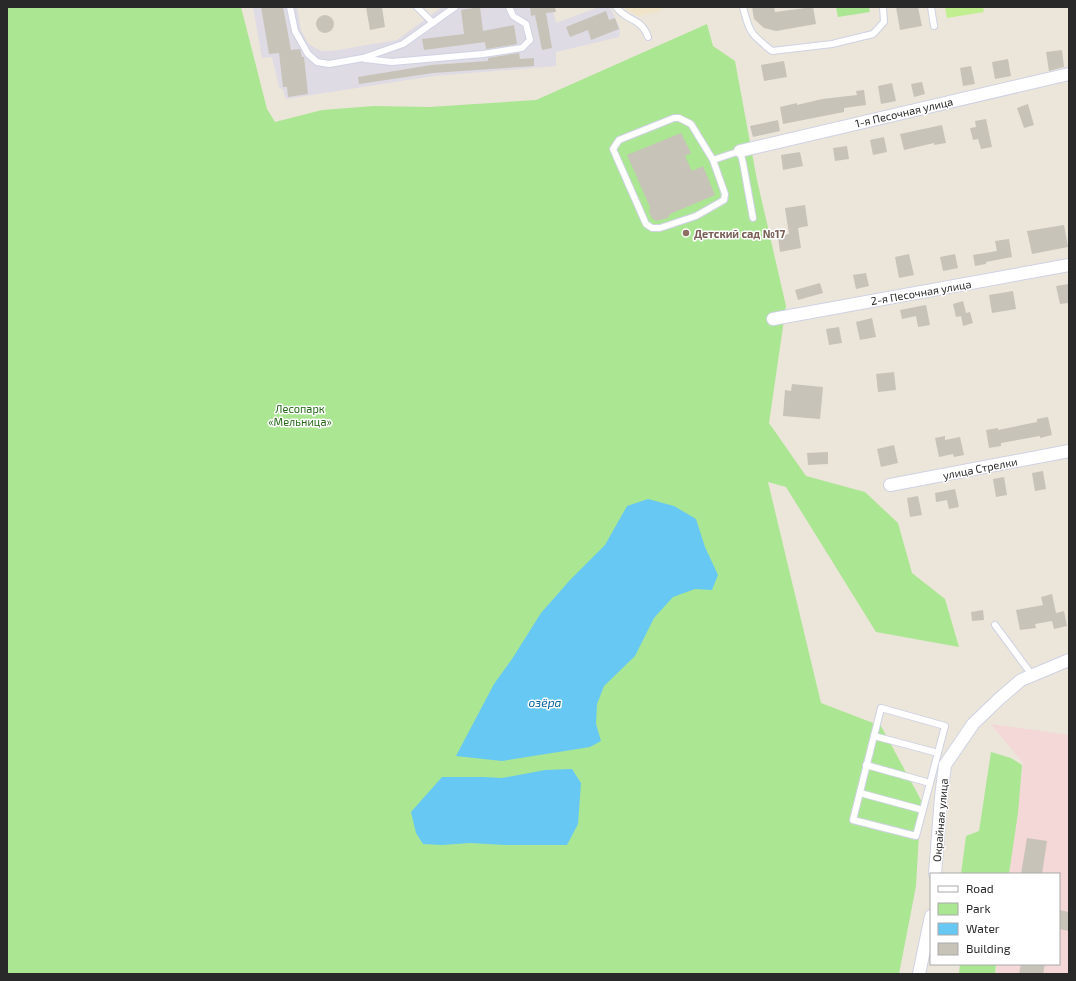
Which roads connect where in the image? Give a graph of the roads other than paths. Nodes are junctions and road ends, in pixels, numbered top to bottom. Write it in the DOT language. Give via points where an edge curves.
graph roads {
  1 [pos="290,7"];
  2 [pos="417,7"];
  3 [pos="455,7"];
  4 [pos="509,7"];
  5 [pos="616,7"];
  6 [pos="743,7"];
  7 [pos="883,7"];
  8 [pos="931,7"];
  9 [pos="433,23"];
  10 [pos="934,26"];
  11 [pos="648,37"];
  12 [pos="363,58"];
  13 [pos="1069,74"];
  14 [pos="740,151"];
  15 [pos="713,160"];
  16 [pos="753,218"];
  17 [pos="1069,265"];
  18 [pos="773,319"];
  19 [pos="1069,451"];
  20 [pos="890,486"];
  21 [pos="995,625"];
  22 [pos="1069,660"];
  23 [pos="1032,675"];
  24 [pos="874,736"];
  25 [pos="938,752"];
  26 [pos="952,754"];
  27 [pos="866,765"];
  28 [pos="930,783"];
  29 [pos="860,793"];
  30 [pos="923,810"];
  31 [pos="935,873"];
  32 [pos="930,921"];
  33 [pos="919,974"];
  1 -- 12 [label="lane" via="295,31 308,54 317,62 329,64"];
  2 -- 9 [label="lane"];
  3 -- 9 [label="lane"];
  4 -- 12 [label="lane" via="513,16 526,24 530,40 522,48 392,62"];
  5 -- 11 [label="lane" via="620,13 638,22"];
  6 -- 7 [label="lane" via="747,24 754,36 772,51 832,44 873,34 884,22"];
  8 -- 10 [label="lane"];
  9 -- 12 [label="lane" via="403,44"];
  13 -- 14 [label="street, 1-я Песочная улица"];
  14 -- 15 [label="lane"];
  14 -- 16 [label="lane"];
  15 -- 15 [label="lane" via="725,194 724,200 696,216 660,228 652,228 646,224 613,149 619,140 679,118 691,124"];
  17 -- 18 [label="street, 2-я Песочная улица"];
  19 -- 20 [label="street, улица Стрелки"];
  21 -- 23 [label="lane"];
  22 -- 23 [label="street, Окрайная улица"];
  23 -- 26 [label="street, Окрайная улица" via="1022,680 973,724"];
  24 -- 25 [label="lane"];
  24 -- 25 [label="lane" via="881,708 945,726"];
  24 -- 27 [label="lane"];
  25 -- 26 [label="lane"];
  25 -- 28 [label="lane"];
  26 -- 31 [label="street, Окрайная улица" via="945,765"];
  27 -- 28 [label="lane"];
  27 -- 29 [label="lane"];
  28 -- 30 [label="lane"];
  29 -- 30 [label="lane"];
  29 -- 30 [label="lane" via="853,820 916,836"];
  32 -- 33 [label="street"];
}
